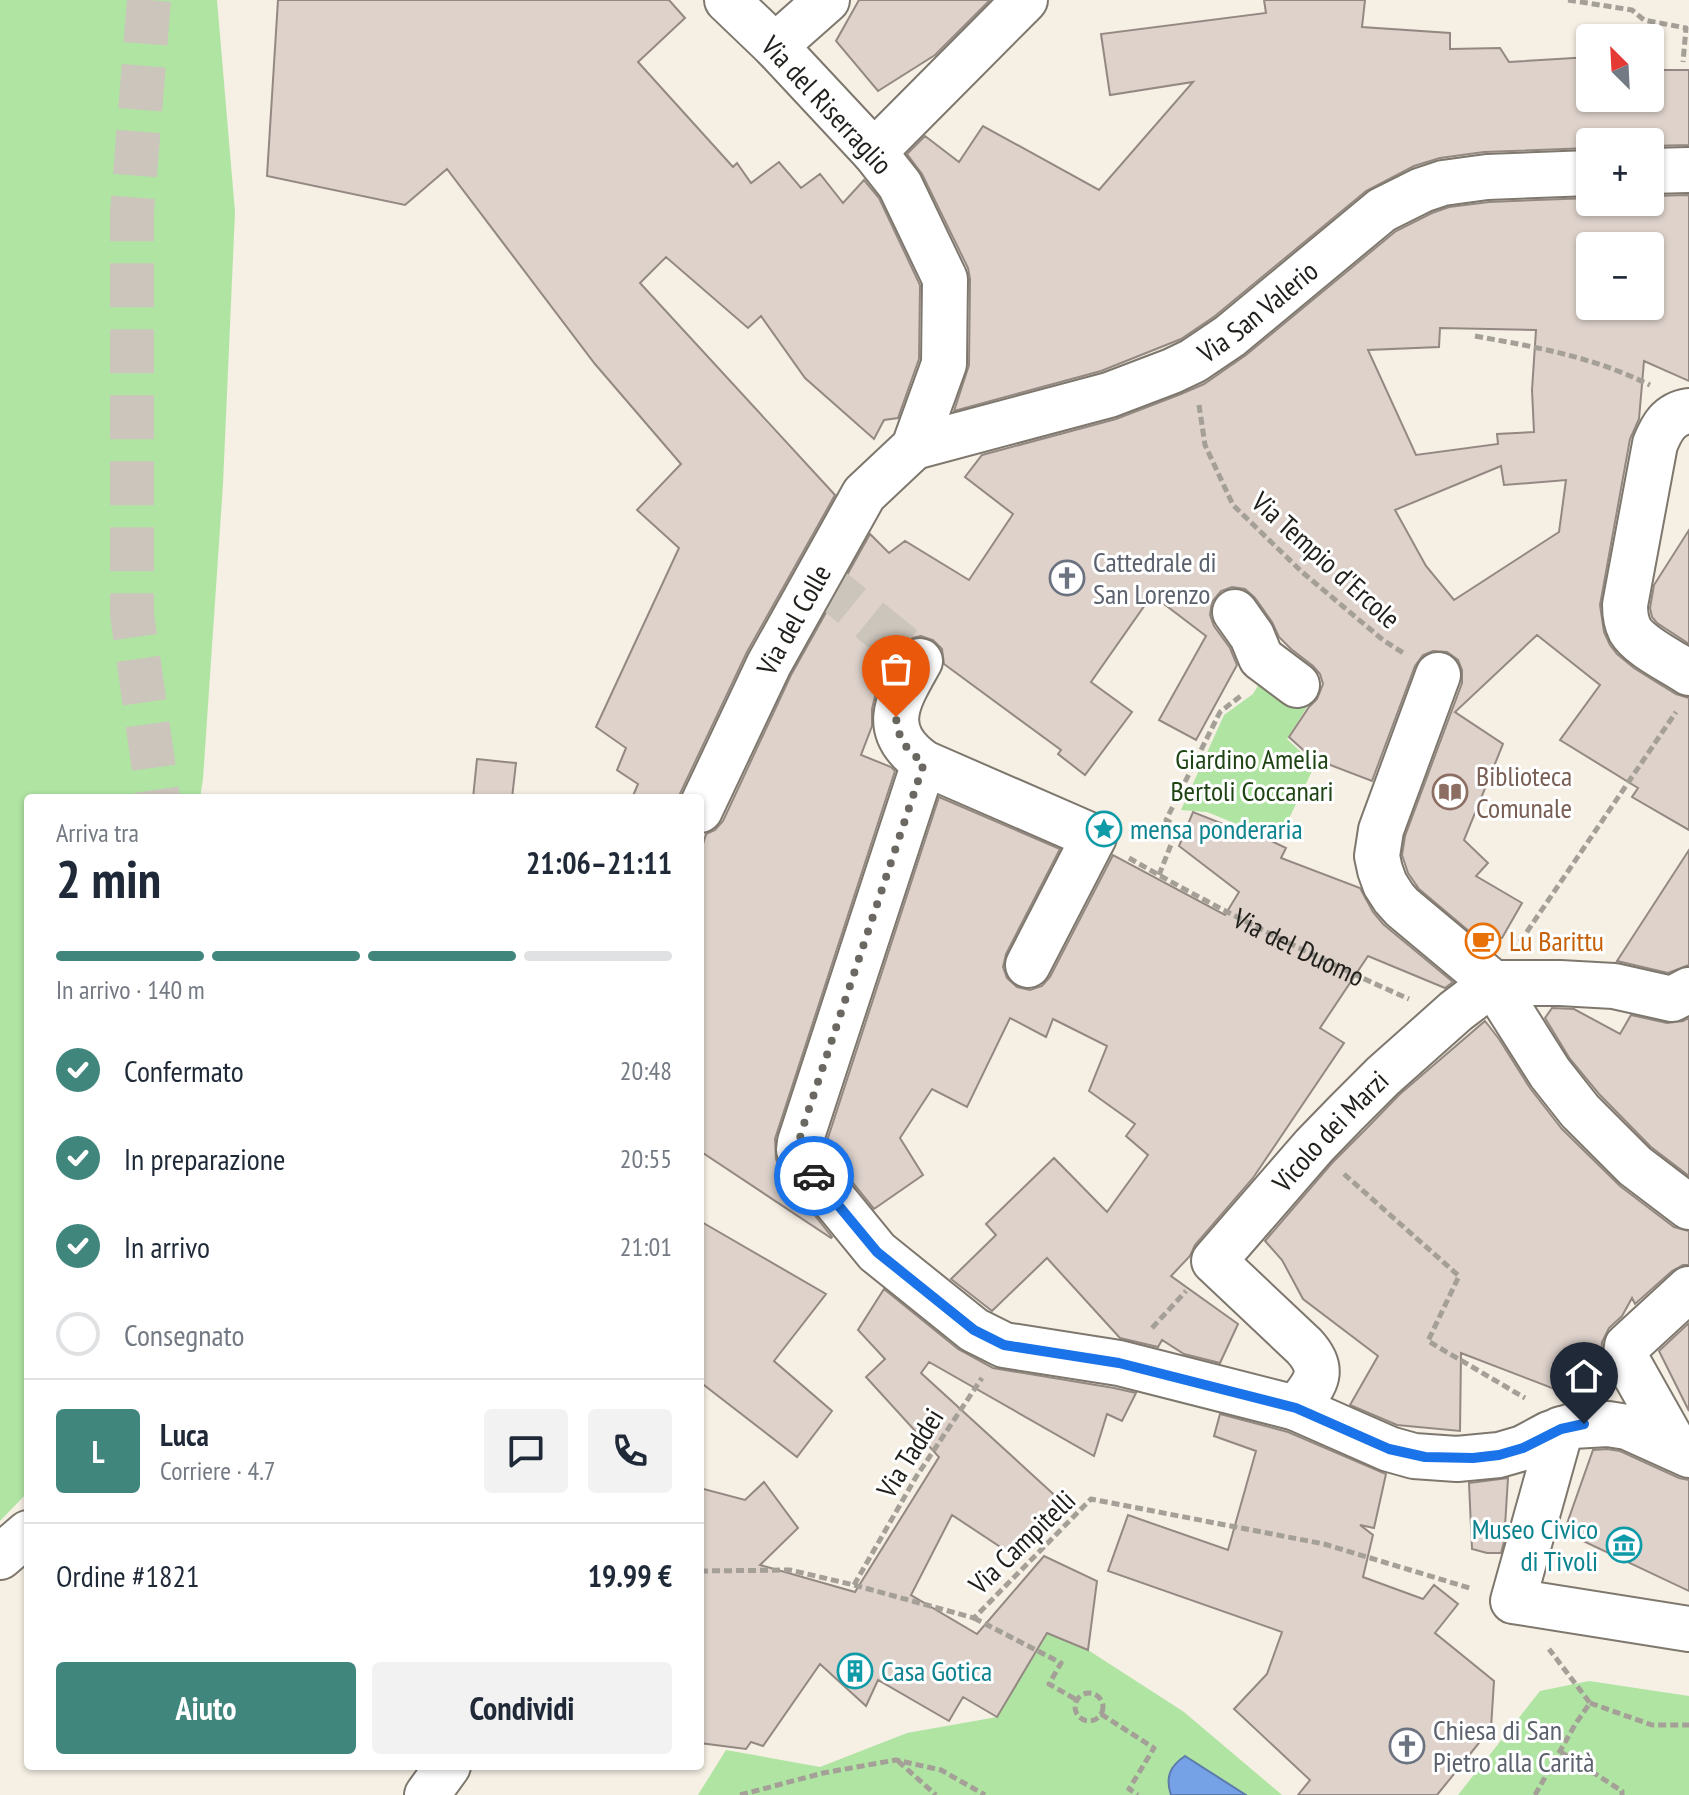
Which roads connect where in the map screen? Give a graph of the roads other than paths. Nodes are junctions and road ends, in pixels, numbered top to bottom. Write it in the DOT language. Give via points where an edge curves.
graph roads {
  1 [pos="727,0"];
  2 [pos="827,0"];
  3 [pos="1025,0"];
  4 [pos="775,46"];
  5 [pos="874,152"];
  6 [pos="1689,170"];
  7 [pos="1664,171"];
  8 [pos="1576,174"];
  9 [pos="1669,405"];
  10 [pos="914,447"];
  11 [pos="1235,612"];
  12 [pos="920,661"];
  13 [pos="1438,675"];
  14 [pos="1297,685"];
  15 [pos="1684,690"];
  16 [pos="924,763"];
  17 [pos="704,802"];
  18 [pos="1028,965"];
  19 [pos="1493,983"];
  20 [pos="1689,990"];
  21 [pos="1689,1207"];
  22 [pos="1689,1289"];
  23 [pos="1296,1408"];
  24 [pos="1566,1428"];
  25 [pos="1683,1452"];
  26 [pos="24,1536"];
  27 [pos="0,1557"];
  28 [pos="1689,1629"];
  29 [pos="445,1770"];
  30 [pos="427,1795"];
  1 -- 4 [label="street, Via del Riserraglio"];
  2 -- 4 [label="street"];
  3 -- 5 [label="street"];
  4 -- 5 [label="street, Via del Riserraglio"];
  5 -- 10 [label="street, Via del Riserraglio" via="900,185 945,279 944,364"];
  6 -- 7 [label="street"];
  8 -- 10 [label="street, Via San Valerio" via="1443,183 1400,200 1193,361 1109,395"];
  9 -- 15 [label="street" via="1655,444 1625,617"];
  10 -- 17 [label="street, Via del Colle" via="864,494 769,664"];
  11 -- 14 [label="street" via="1261,658"];
  12 -- 16 [label="street" via="902,692 896,717 903,743"];
  13 -- 19 [label="street" via="1381,830 1377,856 1385,884 1402,907"];
  16 -- 18 [label="street" via="1094,837"];
  16 -- 23 [label="street" via="801,1133 799,1150 805,1164 877,1252 974,1330 1004,1345 1119,1363"];
  19 -- 20 [label="street" via="1614,986 1672,999"];
  19 -- 21 [label="street" via="1580,1111 1635,1166"];
  19 -- 23 [label="street, Vicolo dei Marzi" via="1383,1076 1214,1261 1312,1356 1317,1377"];
  22 -- 25 [label="street" via="1627,1346 1626,1354"];
  23 -- 24 [label="street" via="1389,1449 1425,1457 1499,1455"];
  24 -- 25 [label="street" via="1627,1427"];
  24 -- 28 [label="street" via="1513,1601"];
  26 -- 27 [label="street"];
  29 -- 30 [label="street"];
}
